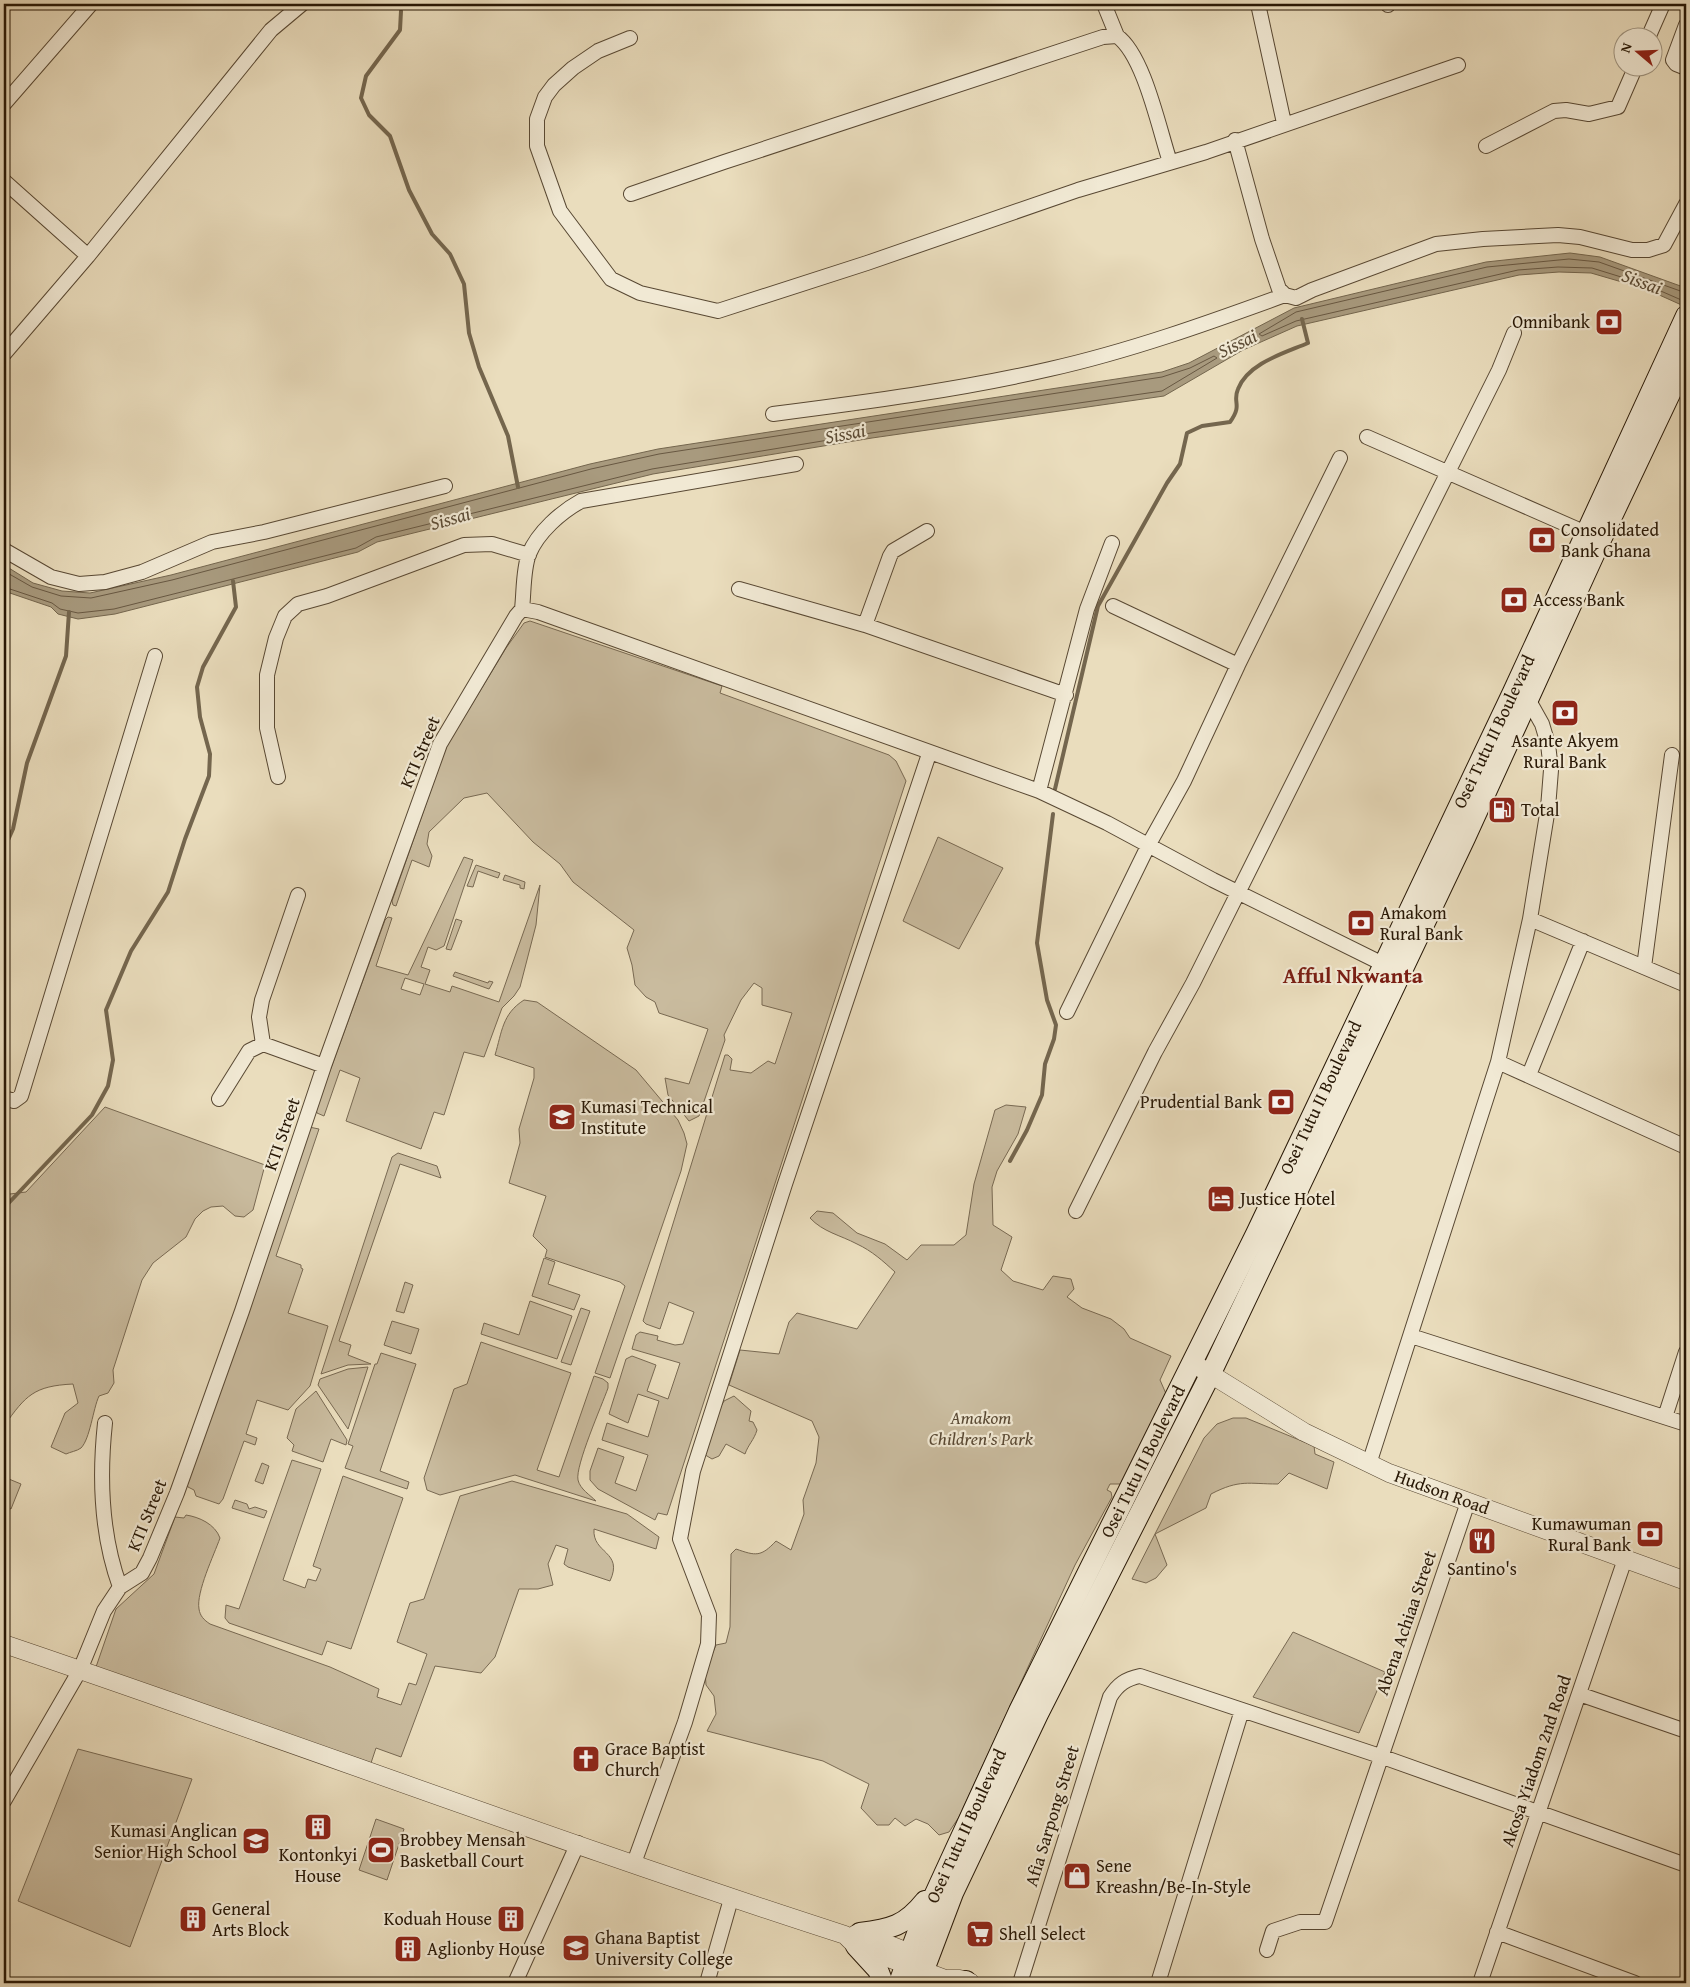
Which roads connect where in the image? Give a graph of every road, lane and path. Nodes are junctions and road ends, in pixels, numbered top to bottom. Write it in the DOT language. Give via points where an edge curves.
graph roads {
  1 [pos="91,4"];
  2 [pos="302,4"];
  3 [pos="1104,4"];
  4 [pos="1258,4"];
  5 [pos="1662,4"];
  6 [pos="1686,25"];
  7 [pos="1652,28"];
  8 [pos="1117,36"];
  9 [pos="630,38"];
  10 [pos="1458,65"];
  11 [pos="1686,68"];
  12 [pos="1631,78"];
  13 [pos="4,104"];
  14 [pos="1284,123"];
  15 [pos="1235,140"];
  16 [pos="1486,146"];
  17 [pos="1170,162"];
  18 [pos="4,181"];
  19 [pos="631,194"];
  20 [pos="1686,204"];
  21 [pos="88,256"];
  22 [pos="1285,295"];
  23 [pos="1686,317"];
  24 [pos="1514,333"];
  25 [pos="4,354"];
  26 [pos="1686,360"];
  27 [pos="773,414"];
  28 [pos="1367,437"];
  29 [pos="1340,458"];
  30 [pos="796,464"];
  31 [pos="1447,472"];
  32 [pos="445,486"];
  33 [pos="927,531"];
  34 [pos="1586,533"];
  35 [pos="1112,543"];
  36 [pos="4,550"];
  37 [pos="529,555"];
  38 [pos="739,589"];
  39 [pos="1113,606"];
  40 [pos="522,608"];
  41 [pos="865,625"];
  42 [pos="155,656"];
  43 [pos="1238,665"];
  44 [pos="1066,695"];
  45 [pos="1528,699"];
  46 [pos="929,754"];
  47 [pos="1672,755"];
  48 [pos="278,777"];
  49 [pos="1038,792"];
  50 [pos="1149,844"];
  51 [pos="1237,891"];
  52 [pos="298,895"];
  53 [pos="1530,919"];
  54 [pos="1583,941"];
  55 [pos="1383,964"];
  56 [pos="1644,967"];
  57 [pos="1686,985"];
  58 [pos="1067,1012"];
  59 [pos="263,1044"];
  60 [pos="1498,1062"];
  61 [pos="324,1066"];
  62 [pos="1529,1076"];
  63 [pos="4,1098"];
  64 [pos="219,1099"];
  65 [pos="1686,1147"];
  66 [pos="1076,1211"];
  67 [pos="1412,1336"];
  68 [pos="1686,1352"];
  69 [pos="1192,1363"];
  70 [pos="1210,1375"];
  71 [pos="1665,1417"];
  72 [pos="105,1423"];
  73 [pos="1686,1424"];
  74 [pos="1369,1464"];
  75 [pos="1468,1502"];
  76 [pos="1625,1559"];
  77 [pos="1686,1581"];
  78 [pos="120,1587"];
  79 [pos="4,1644"];
  80 [pos="80,1670"];
  81 [pos="1579,1694"];
  82 [pos="1242,1710"];
  83 [pos="1686,1731"];
  84 [pos="1380,1756"];
  85 [pos="4,1801"];
  86 [pos="1538,1811"];
  87 [pos="578,1843"];
  88 [pos="634,1863"];
  89 [pos="1686,1866"];
  90 [pos="941,1879"];
  91 [pos="731,1899"];
  92 [pos="1497,1932"];
  93 [pos="854,1938"];
  94 [pos="1267,1950"];
  95 [pos="916,1966"];
  96 [pos="1481,1980"];
  97 [pos="964,1982"];
  98 [pos="515,1983"];
  99 [pos="707,1983"];
  100 [pos="883,1983"];
  101 [pos="899,1983"];
  102 [pos="1020,1983"];
  103 [pos="1158,1983"];
  104 [pos="1635,1983"];
  1 -- 13 [label="street"];
  2 -- 21 [label="street" via="271,30"];
  3 -- 8 [label="street"];
  4 -- 14 [label="street"];
  5 -- 7 [label="street"];
  6 -- 11 [label="street" via="1673,60"];
  8 -- 17 [label="street" via="1132,51"];
  8 -- 19 [label="street" via="1103,37 948,87"];
  9 -- 17 [label="street" via="598,51 554,85 545,97 536,130 537,146 560,212 611,279 640,293 713,310 724,310"];
  10 -- 14 [label="street"];
  12 -- 16 [label="street" via="1618,107 1589,114 1554,111"];
  14 -- 15 [label="street"];
  15 -- 17 [label="street"];
  15 -- 22 [label="street" via="1278,289"];
  18 -- 21 [label="street"];
  20 -- 22 [label="street" via="1664,244 1648,250 1632,250 1558,235 1436,244 1296,298"];
  21 -- 25 [label="street"];
  22 -- 27 [label="street" via="1186,331 1051,369 894,399"];
  23 -- 34 [label="main road, Osei Tutu II Boulevard"];
  24 -- 31 [label="street" via="1499,370"];
  26 -- 45 [label="main road, Osei Tutu II Boulevard"];
  28 -- 31 [label="street"];
  29 -- 43 [label="street"];
  30 -- 37 [label="street" via="581,501 564,511"];
  31 -- 34 [label="street"];
  31 -- 51 [label="street"];
  32 -- 36 [label="street" via="212,542 142,572 105,582 79,584 51,577"];
  33 -- 41 [label="street" via="893,551"];
  34 -- 55 [label="main road, Osei Tutu II Boulevard"];
  35 -- 44 [label="street" via="1087,609"];
  37 -- 40 [label="street"];
  37 -- 48 [label="street" via="492,544 464,545 298,604 285,616 267,675 267,728"];
  38 -- 41 [label="street"];
  39 -- 43 [label="street"];
  40 -- 46 [label="street"];
  40 -- 61 [label="street, KTI Street" via="440,744"];
  41 -- 44 [label="street"];
  42 -- 63 [label="street" via="20,1096 14,1101"];
  43 -- 50 [label="street" via="1184,781"];
  44 -- 49 [label="street"];
  45 -- 53 [label="street" via="1542,724 1551,770"];
  45 -- 70 [label="main road, Osei Tutu II Boulevard"];
  46 -- 49 [label="street"];
  46 -- 88 [label="street" via="693,1471 680,1539 709,1615 708,1644 685,1722"];
  47 -- 56 [label="street"];
  49 -- 50 [label="street"];
  50 -- 51 [label="street"];
  50 -- 58 [label="street"];
  51 -- 55 [label="street"];
  51 -- 66 [label="street"];
  52 -- 59 [label="street" via="262,1000 259,1017"];
  53 -- 54 [label="street"];
  53 -- 60 [label="street"];
  54 -- 56 [label="street"];
  54 -- 62 [label="street"];
  55 -- 69 [label="main road, Osei Tutu II Boulevard"];
  56 -- 57 [label="street"];
  59 -- 61 [label="street"];
  59 -- 64 [label="street" via="249,1051"];
  60 -- 62 [label="street"];
  60 -- 67 [label="street"];
  61 -- 78 [label="street, KTI Street" via="242,1311 174,1500 142,1572"];
  62 -- 65 [label="street"];
  67 -- 71 [label="street"];
  67 -- 74 [label="street"];
  68 -- 71 [label="street"];
  69 -- 70 [label="street, Hudson Road"];
  69 -- 90 [label="main road, Osei Tutu II Boulevard" via="1023,1702"];
  70 -- 74 [label="street, Hudson Road" via="1304,1432"];
  70 -- 95 [label="main road, Osei Tutu II Boulevard" via="1038,1714"];
  71 -- 73 [label="street"];
  72 -- 78 [label="street" via="100,1467 103,1507 112,1565"];
  74 -- 75 [label="street, Hudson Road"];
  75 -- 76 [label="street, Hudson Road"];
  75 -- 84 [label="street, Abena Achiaa Street"];
  76 -- 77 [label="street, Hudson Road"];
  76 -- 81 [label="street, Akosa Yiadom 2nd Road"];
  78 -- 80 [label="street, KTI Street" via="104,1611"];
  79 -- 80 [label="street"];
  80 -- 85 [label="street, KTI Street"];
  80 -- 87 [label="street"];
  81 -- 83 [label="street"];
  81 -- 86 [label="street, Akosa Yiadom 2nd Road"];
  82 -- 84 [label="street"];
  82 -- 102 [label="street, Afia Sarpong Street" via="1140,1676 1118,1685 1110,1697"];
  82 -- 103 [label="street"];
  84 -- 86 [label="street"];
  84 -- 94 [label="street, Abena Achiaa Street" via="1325,1922 1300,1922 1272,1931"];
  86 -- 89 [label="street"];
  86 -- 92 [label="street, Akosa Yiadom 2nd Road"];
  87 -- 88 [label="street"];
  87 -- 98 [label="street"];
  88 -- 91 [label="street"];
  90 -- 93 [label="main road" via="906,1921"];
  90 -- 95 [label="main road, Osei Tutu II Boulevard"];
  91 -- 93 [label="street"];
  91 -- 99 [label="street"];
  92 -- 96 [label="street, Akosa Yiadom 2nd Road"];
  92 -- 104 [label="street"];
  93 -- 95 [label="street"];
  93 -- 100 [label="main road" via="878,1970"];
  95 -- 97 [label="street" via="945,1979"];
  95 -- 101 [label="main road, Osei Tutu II Boulevard"];
}
